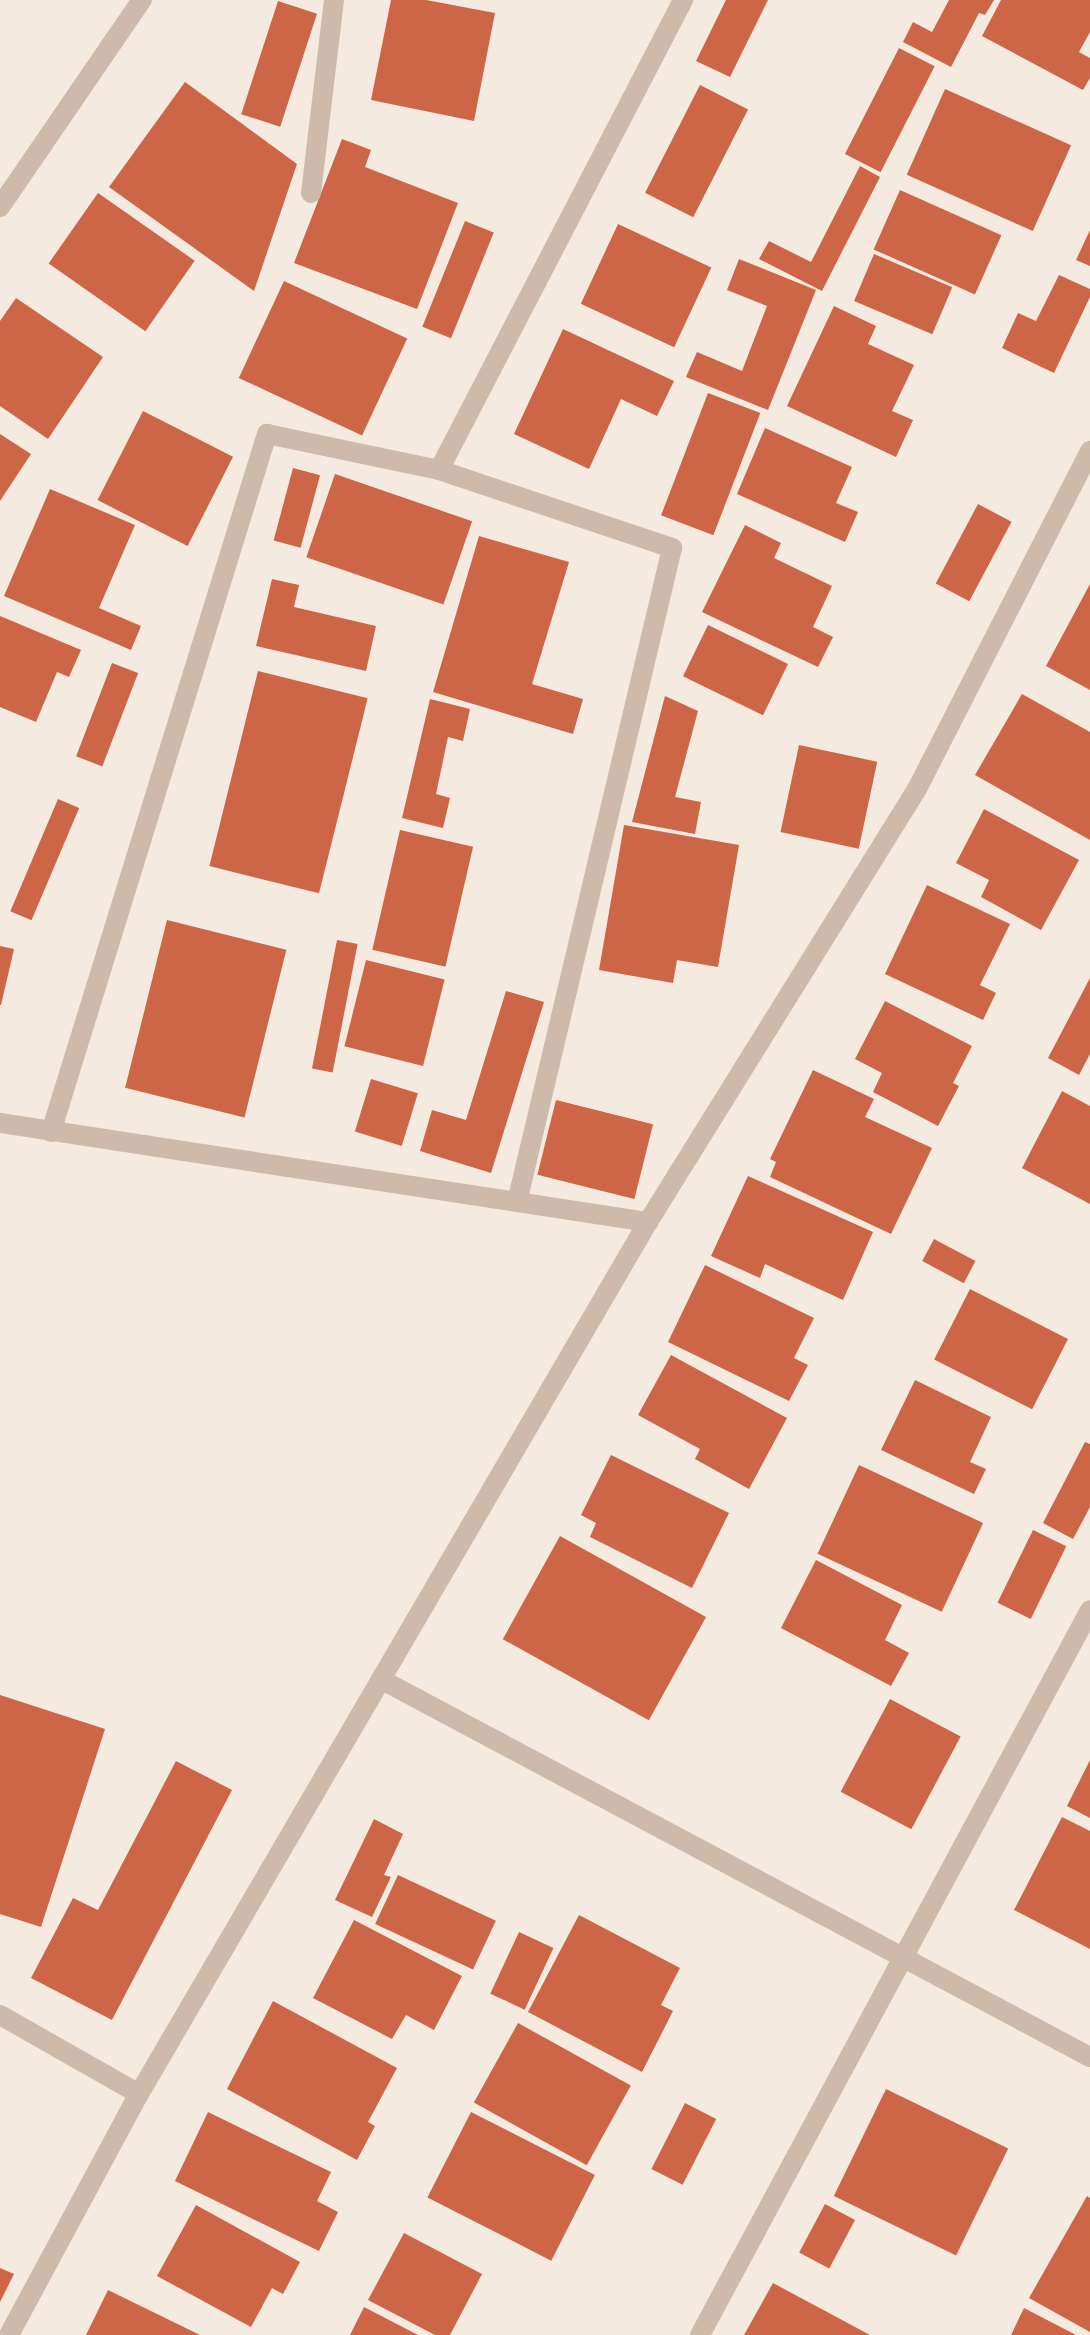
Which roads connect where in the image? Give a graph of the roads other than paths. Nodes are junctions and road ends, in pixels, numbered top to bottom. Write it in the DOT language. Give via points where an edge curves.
graph roads {
  1 [pos="142,0"];
  2 [pos="334,0"];
  3 [pos="683,0"];
  4 [pos="311,193"];
  5 [pos="0,207"];
  6 [pos="1090,451"];
  7 [pos="439,470"];
  8 [pos="0,1123"];
  9 [pos="51,1132"];
  10 [pos="517,1202"];
  11 [pos="648,1222"];
  12 [pos="1090,1610"];
  13 [pos="384,1681"];
  14 [pos="901,1959"];
  15 [pos="0,2015"];
  16 [pos="1090,2057"];
  17 [pos="139,2094"];
  18 [pos="9,2335"];
  19 [pos="700,2335"];
  1 -- 5 [label="street"];
  2 -- 4 [label="street"];
  3 -- 7 [label="street"];
  6 -- 11 [label="street" via="917,789"];
  7 -- 9 [label="street" via="267,434"];
  7 -- 10 [label="street" via="672,548"];
  8 -- 9 [label="street"];
  9 -- 10 [label="street"];
  10 -- 11 [label="street"];
  11 -- 13 [label="street"];
  12 -- 14 [label="street"];
  13 -- 14 [label="street"];
  13 -- 17 [label="street"];
  14 -- 16 [label="street"];
  14 -- 19 [label="street"];
  15 -- 17 [label="street"];
  17 -- 18 [label="street"];
}
